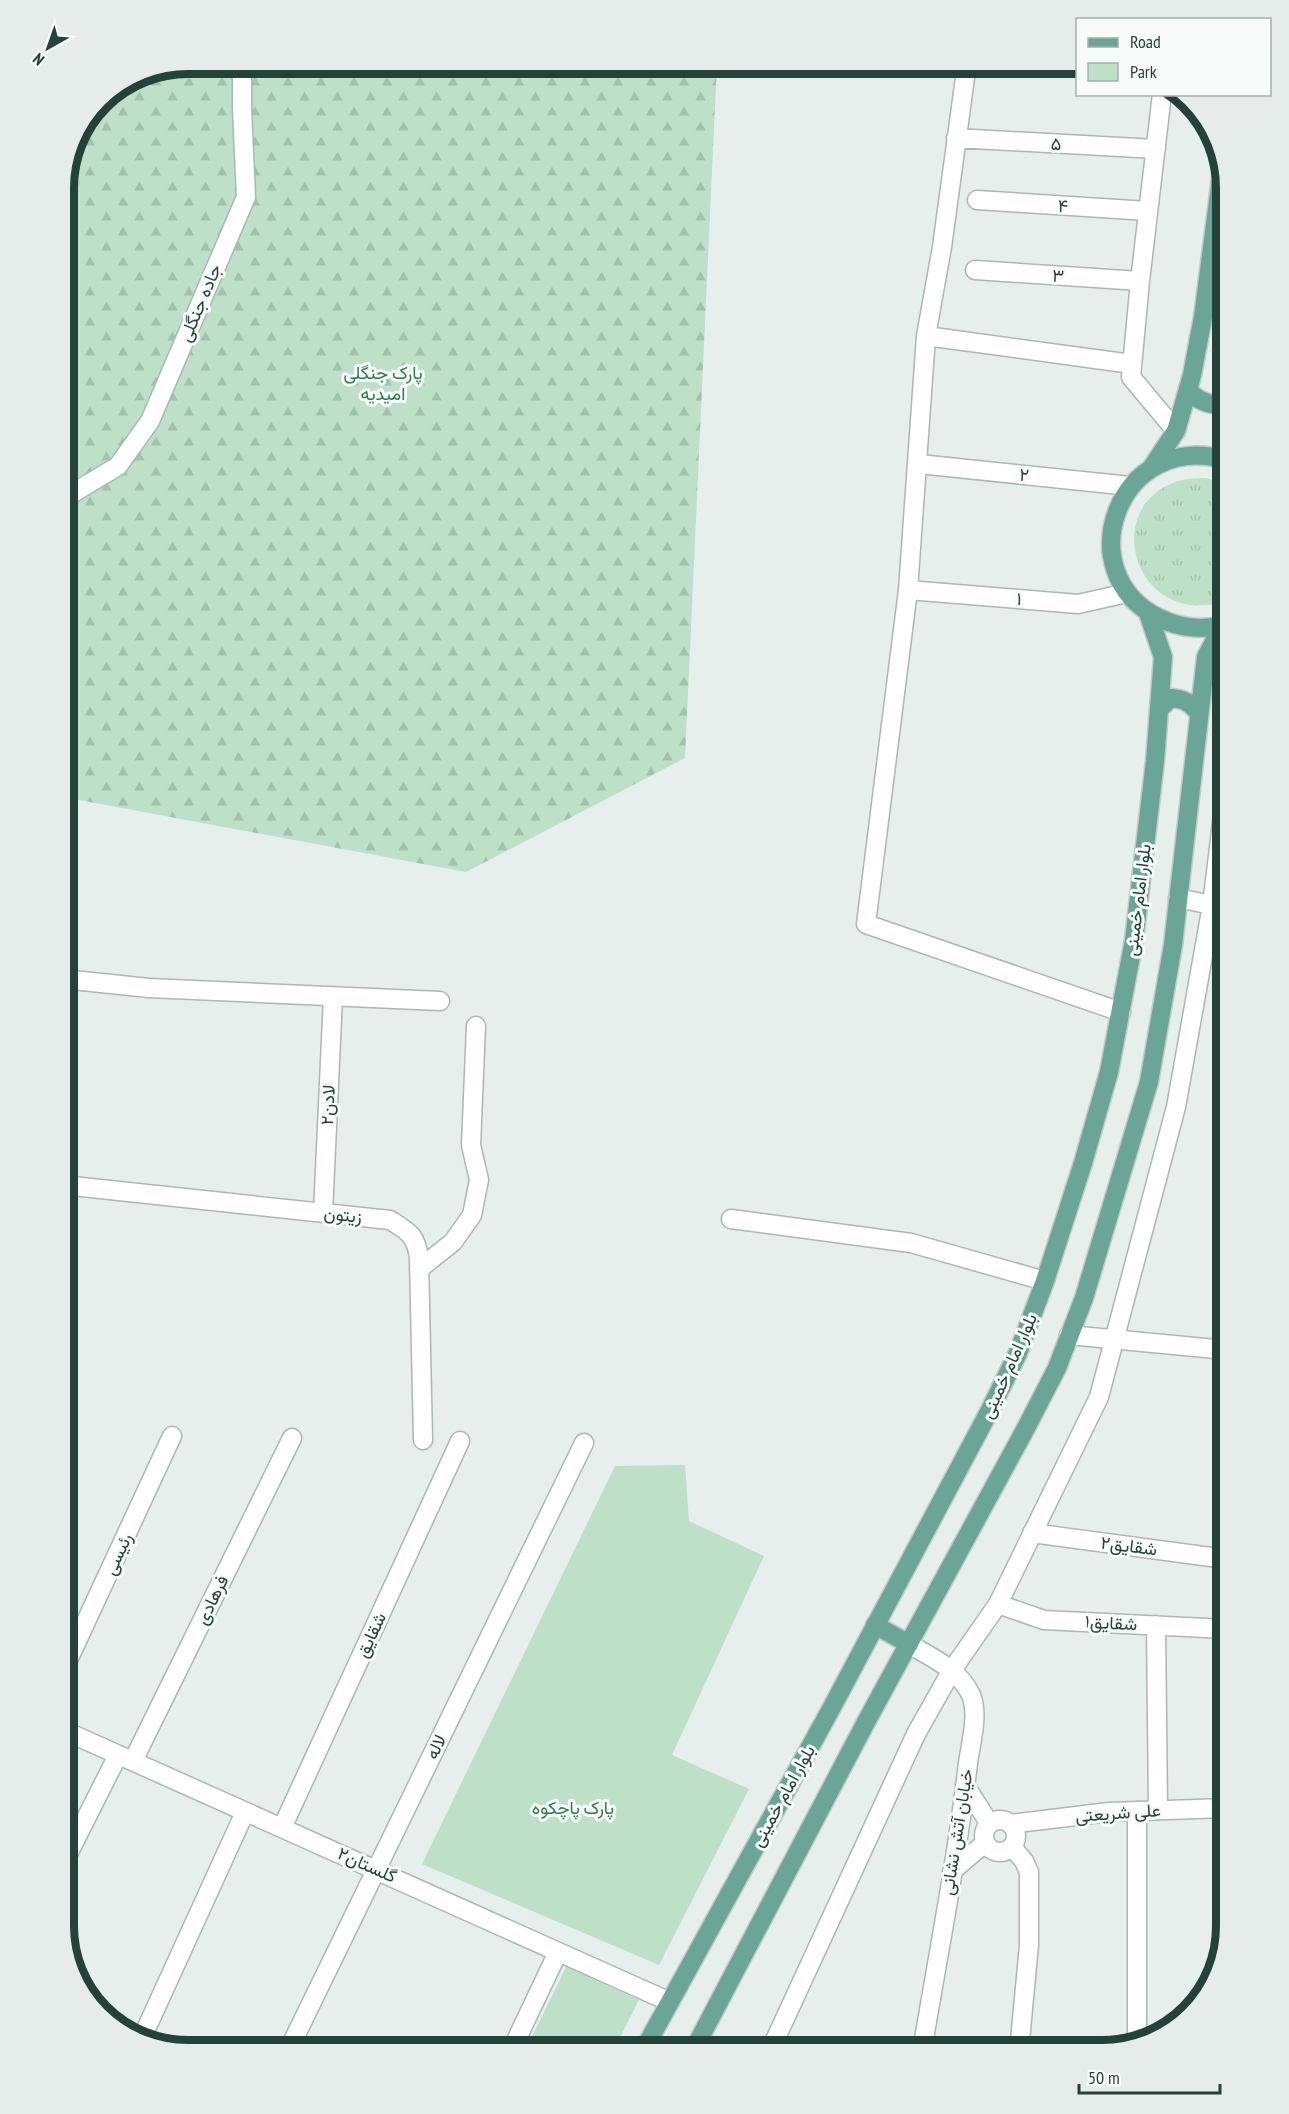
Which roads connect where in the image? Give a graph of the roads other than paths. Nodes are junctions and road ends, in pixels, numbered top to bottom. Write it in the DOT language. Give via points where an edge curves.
graph roads {
  1 [pos="242,74"];
  2 [pos="965,74"];
  3 [pos="1162,96"];
  4 [pos="956,138"];
  5 [pos="1156,149"];
  6 [pos="977,201"];
  7 [pos="1148,211"];
  8 [pos="1216,217"];
  9 [pos="975,270"];
  10 [pos="1140,281"];
  11 [pos="926,336"];
  12 [pos="1132,364"];
  13 [pos="1188,390"];
  14 [pos="1216,404"];
  15 [pos="1176,431"];
  16 [pos="1216,457"];
  17 [pos="918,464"];
  18 [pos="1152,467"];
  19 [pos="1130,486"];
  20 [pos="74,493"];
  21 [pos="908,590"];
  22 [pos="1127,592"];
  23 [pos="1148,613"];
  24 [pos="1216,625"];
  25 [pos="1216,640"];
  26 [pos="1159,709"];
  27 [pos="1199,713"];
  28 [pos="1178,898"];
  29 [pos="1216,906"];
  30 [pos="1216,921"];
  31 [pos="74,980"];
  32 [pos="333,997"];
  33 [pos="440,1002"];
  34 [pos="1120,1012"];
  35 [pos="476,1026"];
  36 [pos="74,1186"];
  37 [pos="323,1213"];
  38 [pos="731,1219"];
  39 [pos="419,1269"];
  40 [pos="1045,1281"];
  41 [pos="1069,1335"];
  42 [pos="1114,1341"];
  43 [pos="1216,1349"];
  44 [pos="172,1436"];
  45 [pos="292,1438"];
  46 [pos="423,1440"];
  47 [pos="460,1441"];
  48 [pos="584,1443"];
  49 [pos="1032,1533"];
  50 [pos="1216,1558"];
  51 [pos="998,1604"];
  52 [pos="875,1625"];
  53 [pos="1155,1625"];
  54 [pos="1216,1628"];
  55 [pos="909,1644"];
  56 [pos="74,1647"];
  57 [pos="952,1670"];
  58 [pos="74,1735"];
  59 [pos="125,1758"];
  60 [pos="966,1785"];
  61 [pos="1216,1808"];
  62 [pos="1158,1810"];
  63 [pos="1137,1811"];
  64 [pos="245,1812"];
  65 [pos="989,1823"];
  66 [pos="1010,1824"];
  67 [pos="282,1828"];
  68 [pos="985,1843"];
  69 [pos="74,1845"];
  70 [pos="1012,1847"];
  71 [pos="377,1870"];
  72 [pos="952,1870"];
  73 [pos="558,1952"];
  74 [pos="670,2002"];
  75 [pos="145,2032"];
  76 [pos="1137,2034"];
  77 [pos="293,2040"];
  78 [pos="516,2040"];
  79 [pos="649,2040"];
  80 [pos="699,2040"];
  81 [pos="775,2040"];
  82 [pos="924,2040"];
  83 [pos="1021,2040"];
  1 -- 20 [label="street, جاده جنگلی" via="246,197 150,421 118,466"];
  2 -- 4 [label="street"];
  3 -- 5 [label="street"];
  4 -- 5 [label="street, ۵"];
  4 -- 11 [label="street"];
  5 -- 7 [label="street"];
  6 -- 7 [label="street, ۴"];
  7 -- 10 [label="street"];
  8 -- 13 [label="main road" via="1203,317"];
  9 -- 10 [label="street, ۳"];
  10 -- 12 [label="street"];
  11 -- 12 [label="street"];
  11 -- 17 [label="street"];
  12 -- 15 [label="street" via="1131,377"];
  13 -- 14 [label="main road" via="1203,402"];
  13 -- 15 [label="main road"];
  15 -- 18 [label="main road"];
  16 -- 18 [label="main road" via="1179,456"];
  17 -- 19 [label="street, ۲"];
  17 -- 21 [label="street"];
  18 -- 19 [label="main road"];
  19 -- 22 [label="main road" via="1116,511 1111,539 1115,567"];
  21 -- 22 [label="street, ۱" via="1078,604"];
  21 -- 34 [label="street" via="866,924"];
  22 -- 23 [label="main road"];
  23 -- 24 [label="main road" via="1172,624 1197,628"];
  23 -- 26 [label="main road, بلوار امام خمینی" via="1163,657"];
  25 -- 27 [label="main road, بلوار امام خمینی" via="1206,657"];
  26 -- 27 [label="main road" via="1171,699 1181,699"];
  26 -- 34 [label="main road, بلوار امام خمینی" via="1134,940"];
  27 -- 28 [label="main road, بلوار امام خمینی"];
  28 -- 29 [label="street"];
  28 -- 41 [label="main road, بلوار امام خمینی" via="1149,1082 1084,1298"];
  30 -- 42 [label="street" via="1176,1107"];
  31 -- 32 [label="street"];
  32 -- 33 [label="street"];
  32 -- 37 [label="street, لادن۲"];
  34 -- 40 [label="main road, بلوار امام خمینی" via="1109,1072"];
  35 -- 39 [label="street" via="471,1145 479,1180 472,1215 453,1242"];
  36 -- 37 [label="street, زیتون"];
  37 -- 39 [label="street, زیتون" via="390,1220 417,1243"];
  38 -- 40 [label="street" via="911,1242"];
  39 -- 46 [label="street, زیتون"];
  40 -- 52 [label="main road, بلوار امام خمینی" via="995,1400"];
  41 -- 42 [label="street"];
  41 -- 55 [label="main road, بلوار امام خمینی" via="1026,1428"];
  42 -- 43 [label="street"];
  42 -- 49 [label="street" via="1099,1397"];
  44 -- 56 [label="street, رئیسی"];
  45 -- 59 [label="street, فرهادی"];
  47 -- 67 [label="street, شقایق"];
  48 -- 71 [label="street, لاله"];
  49 -- 50 [label="street, شقایق۲"];
  49 -- 51 [label="street"];
  51 -- 53 [label="street, شقایق۱" via="1044,1620"];
  51 -- 57 [label="street"];
  52 -- 55 [label="main road"];
  52 -- 74 [label="main road, بلوار امام خمینی"];
  53 -- 54 [label="street, شقایق۱"];
  53 -- 62 [label="street"];
  55 -- 57 [label="street, خیابان آتش نشانی"];
  55 -- 80 [label="main road, بلوار امام خمینی"];
  57 -- 60 [label="street, خیابان آتش نشانی" via="962,1680 974,1709"];
  57 -- 81 [label="street" via="916,1734"];
  58 -- 59 [label="street, گلستان۲"];
  59 -- 64 [label="street, گلستان۲"];
  59 -- 69 [label="street, فرهادی"];
  60 -- 65 [label="street"];
  60 -- 72 [label="street, خیابان آتش نشانی"];
  61 -- 62 [label="street, علی شریعتی"];
  62 -- 63 [label="street, علی شریعتی"];
  63 -- 66 [label="street, علی شریعتی"];
  63 -- 76 [label="street"];
  64 -- 67 [label="street, گلستان۲"];
  64 -- 75 [label="street"];
  65 -- 66 [label="street" via="1000,1820"];
  65 -- 68 [label="street" via="984,1832"];
  66 -- 70 [label="street" via="1016,1838"];
  67 -- 71 [label="street, گلستان۲"];
  68 -- 70 [label="street" via="997,1853"];
  68 -- 72 [label="street"];
  70 -- 83 [label="street" via="1029,1872 1029,1945"];
  71 -- 73 [label="street, گلستان۲"];
  71 -- 77 [label="street, لاله"];
  72 -- 82 [label="street, خیابان آتش نشانی"];
  73 -- 74 [label="street, گلستان۲"];
  73 -- 78 [label="street"];
  74 -- 79 [label="main road, بلوار امام خمینی"];
}
